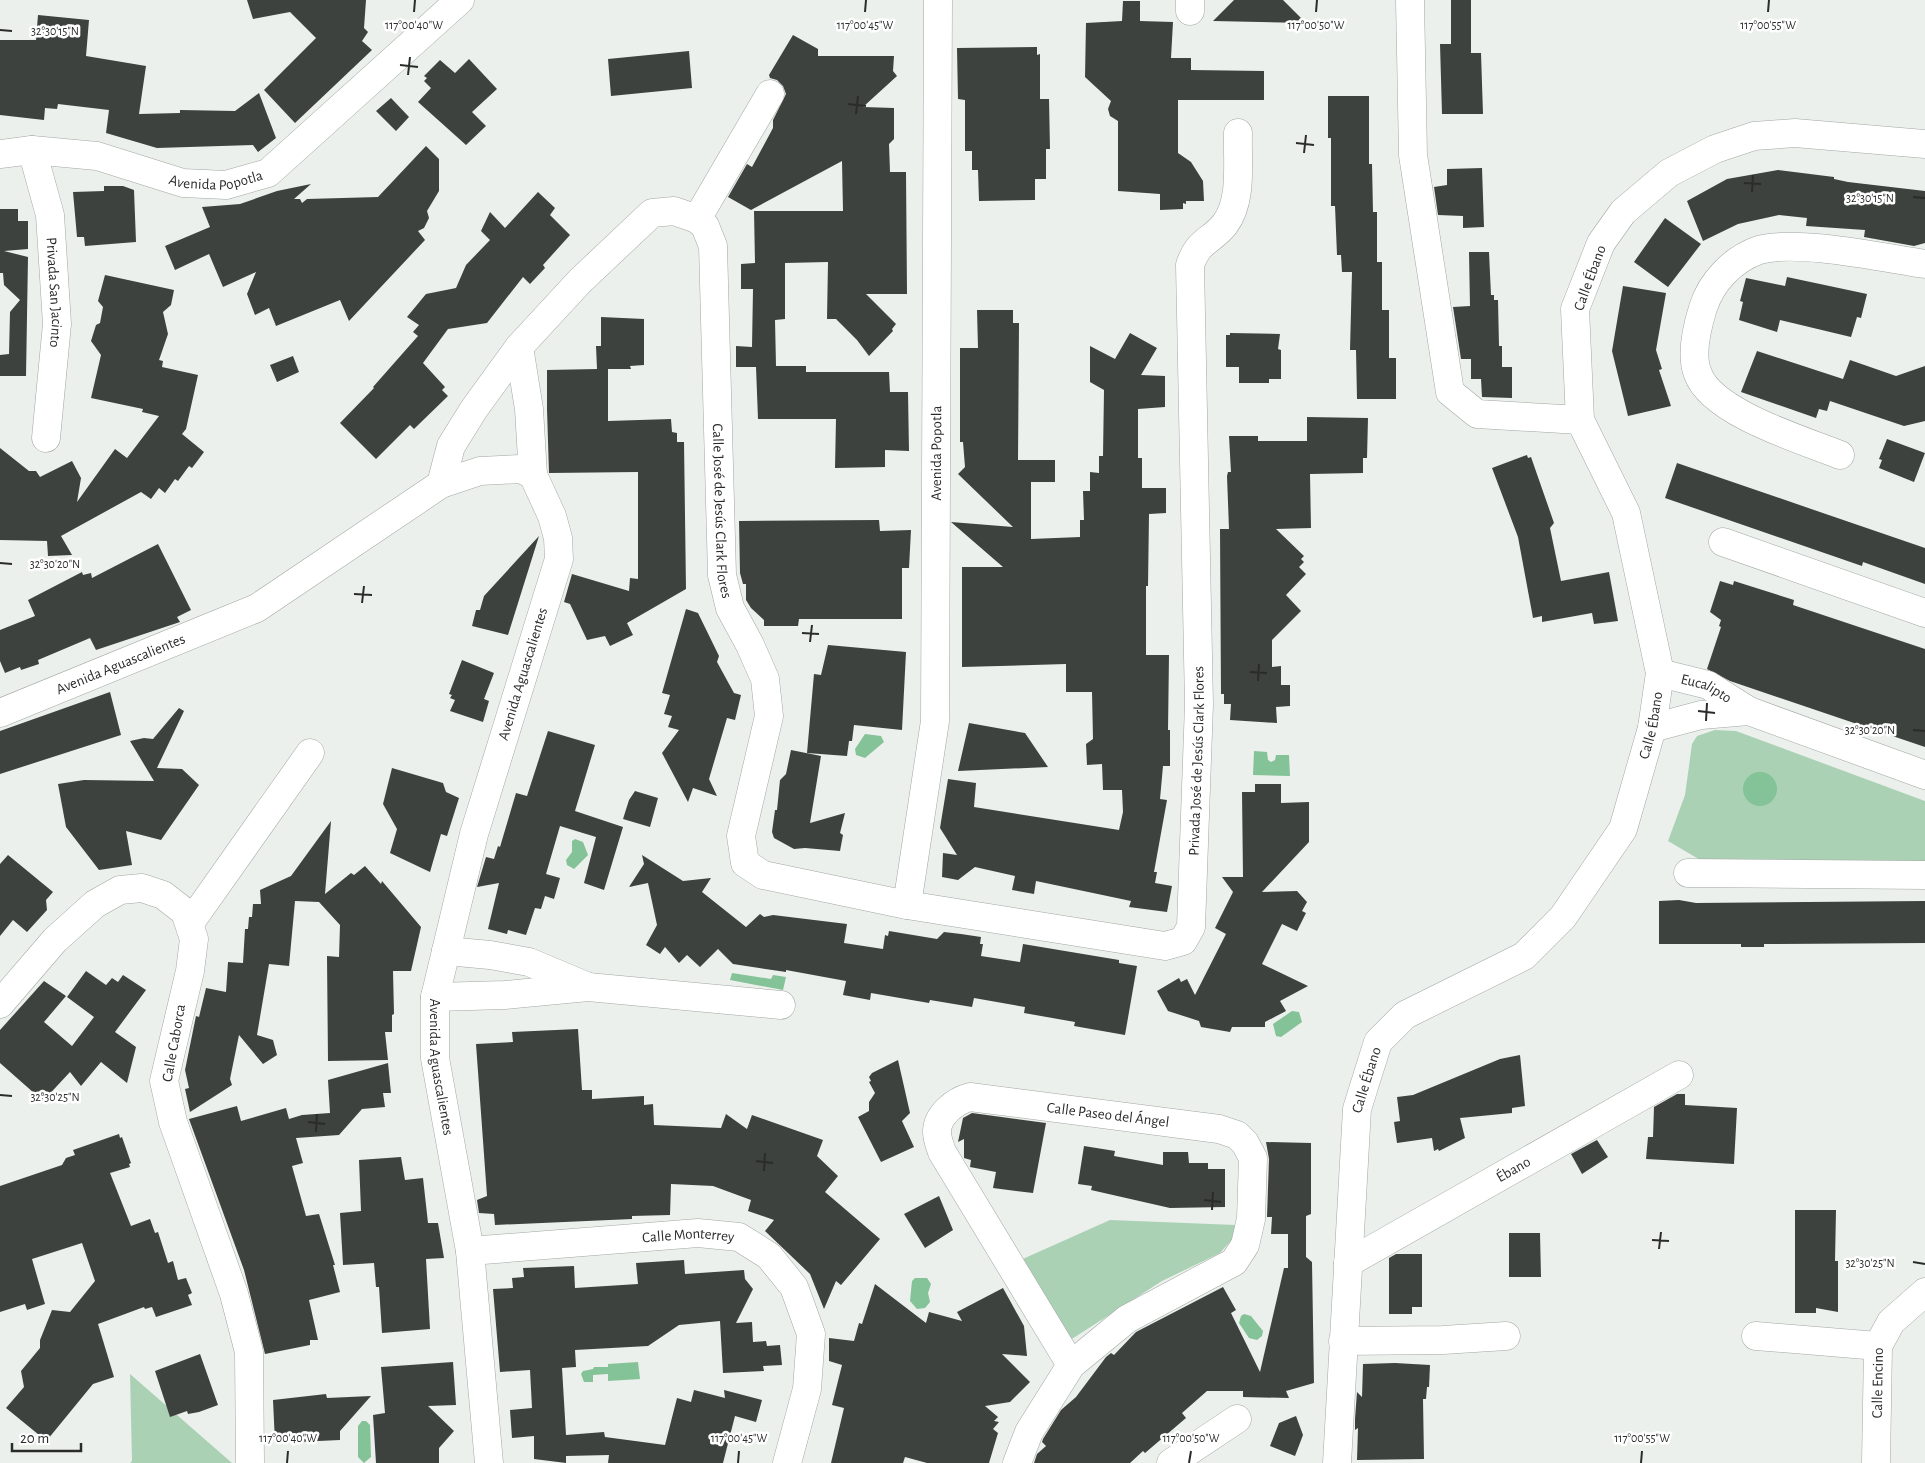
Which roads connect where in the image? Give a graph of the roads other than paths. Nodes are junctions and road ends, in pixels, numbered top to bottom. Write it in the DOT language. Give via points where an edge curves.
graph roads {
  1 [pos="460,0"];
  2 [pos="938,0"];
  3 [pos="1410,0"];
  4 [pos="770,94"];
  5 [pos="1238,134"];
  6 [pos="1925,144"];
  7 [pos="32,150"];
  8 [pos="0,154"];
  9 [pos="697,219"];
  10 [pos="1925,264"];
  11 [pos="519,347"];
  12 [pos="1580,420"];
  13 [pos="46,438"];
  14 [pos="1840,454"];
  15 [pos="533,475"];
  16 [pos="442,484"];
  17 [pos="1723,542"];
  18 [pos="1925,613"];
  19 [pos="1660,674"];
  20 [pos="1749,711"];
  21 [pos="0,714"];
  22 [pos="1652,728"];
  23 [pos="310,753"];
  24 [pos="1925,775"];
  25 [pos="1688,872"];
  26 [pos="1925,875"];
  27 [pos="907,905"];
  28 [pos="190,922"];
  29 [pos="446,951"];
  30 [pos="588,987"];
  31 [pos="435,997"];
  32 [pos="0,1004"];
  33 [pos="781,1005"];
  34 [pos="1679,1075"];
  35 [pos="470,1251"];
  36 [pos="1348,1264"];
  37 [pos="1925,1292"];
  38 [pos="1506,1336"];
  39 [pos="1756,1336"];
  40 [pos="1344,1341"];
  41 [pos="1878,1346"];
  42 [pos="1071,1365"];
  43 [pos="1237,1419"];
  44 [pos="250,1463"];
  45 [pos="490,1463"];
  46 [pos="787,1463"];
  47 [pos="1017,1463"];
  48 [pos="1171,1463"];
  49 [pos="1337,1463"];
  50 [pos="1876,1463"];
  1 -- 7 [label="street, Avenida Popotla" via="268,173 226,185 182,183 98,156"];
  2 -- 27 [label="street, Avenida Popotla" via="935,721"];
  3 -- 12 [label="street" via="1413,155 1450,392 1477,414"];
  4 -- 9 [label="street"];
  5 -- 27 [label="street, Privada José de Jesús Clark Flores" via="1236,196 1232,214 1194,252 1190,265 1199,704 1191,927 1183,941 1165,946"];
  6 -- 12 [label="street, Calle Ébano" via="1795,133 1754,136 1714,149 1669,173 1623,212 1601,243 1575,309"];
  7 -- 8 [label="street, Avenida Popotla"];
  7 -- 13 [label="street, Privada San Jacinto" via="50,215 57,324"];
  9 -- 11 [label="street" via="674,211 652,213 580,281"];
  9 -- 27 [label="street, Calle José de Jesús Clark Flores" via="706,226 713,246 722,575 730,608 764,680 769,716 741,836 745,862 763,875"];
  10 -- 14 [label="street" via="1790,247 1759,250 1730,266 1708,293 1695,336 1697,374 1712,395 1740,414"];
  11 -- 15 [label="street" via="529,409"];
  11 -- 16 [label="street" via="451,446"];
  12 -- 19 [label="street, Calle Ébano" via="1626,513"];
  15 -- 16 [label="street, Avenida Aguascalientes" via="521,469 480,470"];
  15 -- 29 [label="street, Avenida Aguascalientes" via="552,516 559,560 474,834"];
  16 -- 21 [label="street, Avenida Aguascalientes" via="257,608"];
  17 -- 18 [label="street"];
  19 -- 20 [label="street, Eucalipto" via="1708,684"];
  19 -- 22 [label="street, Calle Ébano"];
  20 -- 22 [label="street, Eucalipto" via="1701,715"];
  20 -- 24 [label="street, Eucalipto"];
  22 -- 36 [label="street, Calle Ébano" via="1623,829 1564,917 1524,956 1406,1015 1378,1042 1357,1109"];
  23 -- 28 [label="street"];
  25 -- 26 [label="street"];
  28 -- 32 [label="street" via="185,912 163,895 142,888 120,890 95,904 55,940"];
  28 -- 44 [label="street, Calle Caborca" via="194,939 190,971 164,1081 173,1122 234,1294 250,1352"];
  29 -- 30 [label="street" via="529,962"];
  29 -- 31 [label="street, Avenida Aguascalientes"];
  30 -- 31 [label="street" via="505,995"];
  30 -- 33 [label="street"];
  31 -- 35 [label="street, Avenida Aguascalientes" via="435,1058"];
  34 -- 36 [label="street, Ébano"];
  35 -- 45 [label="street, Avenida Aguascalientes"];
  35 -- 46 [label="street, Calle Monterrey" via="698,1233 739,1237 769,1256 794,1287 811,1334 807,1389"];
  36 -- 40 [label="street, Calle Ébano"];
  37 -- 41 [label="street, Calle Encino" via="1891,1322"];
  38 -- 40 [label="street"];
  39 -- 41 [label="street"];
  40 -- 49 [label="street, Calle Ébano"];
  41 -- 50 [label="street, Calle Encino"];
  42 -- 42 [label="street, Calle Paseo del Ángel" via="1127,1318 1234,1262 1245,1244 1251,1219 1253,1158 1237,1134 1219,1129 970,1097 958,1100 945,1112 937,1131 942,1152"];
  42 -- 47 [label="street, Calle Paseo del Ángel" via="1030,1432"];
  43 -- 48 [label="street"];
}
